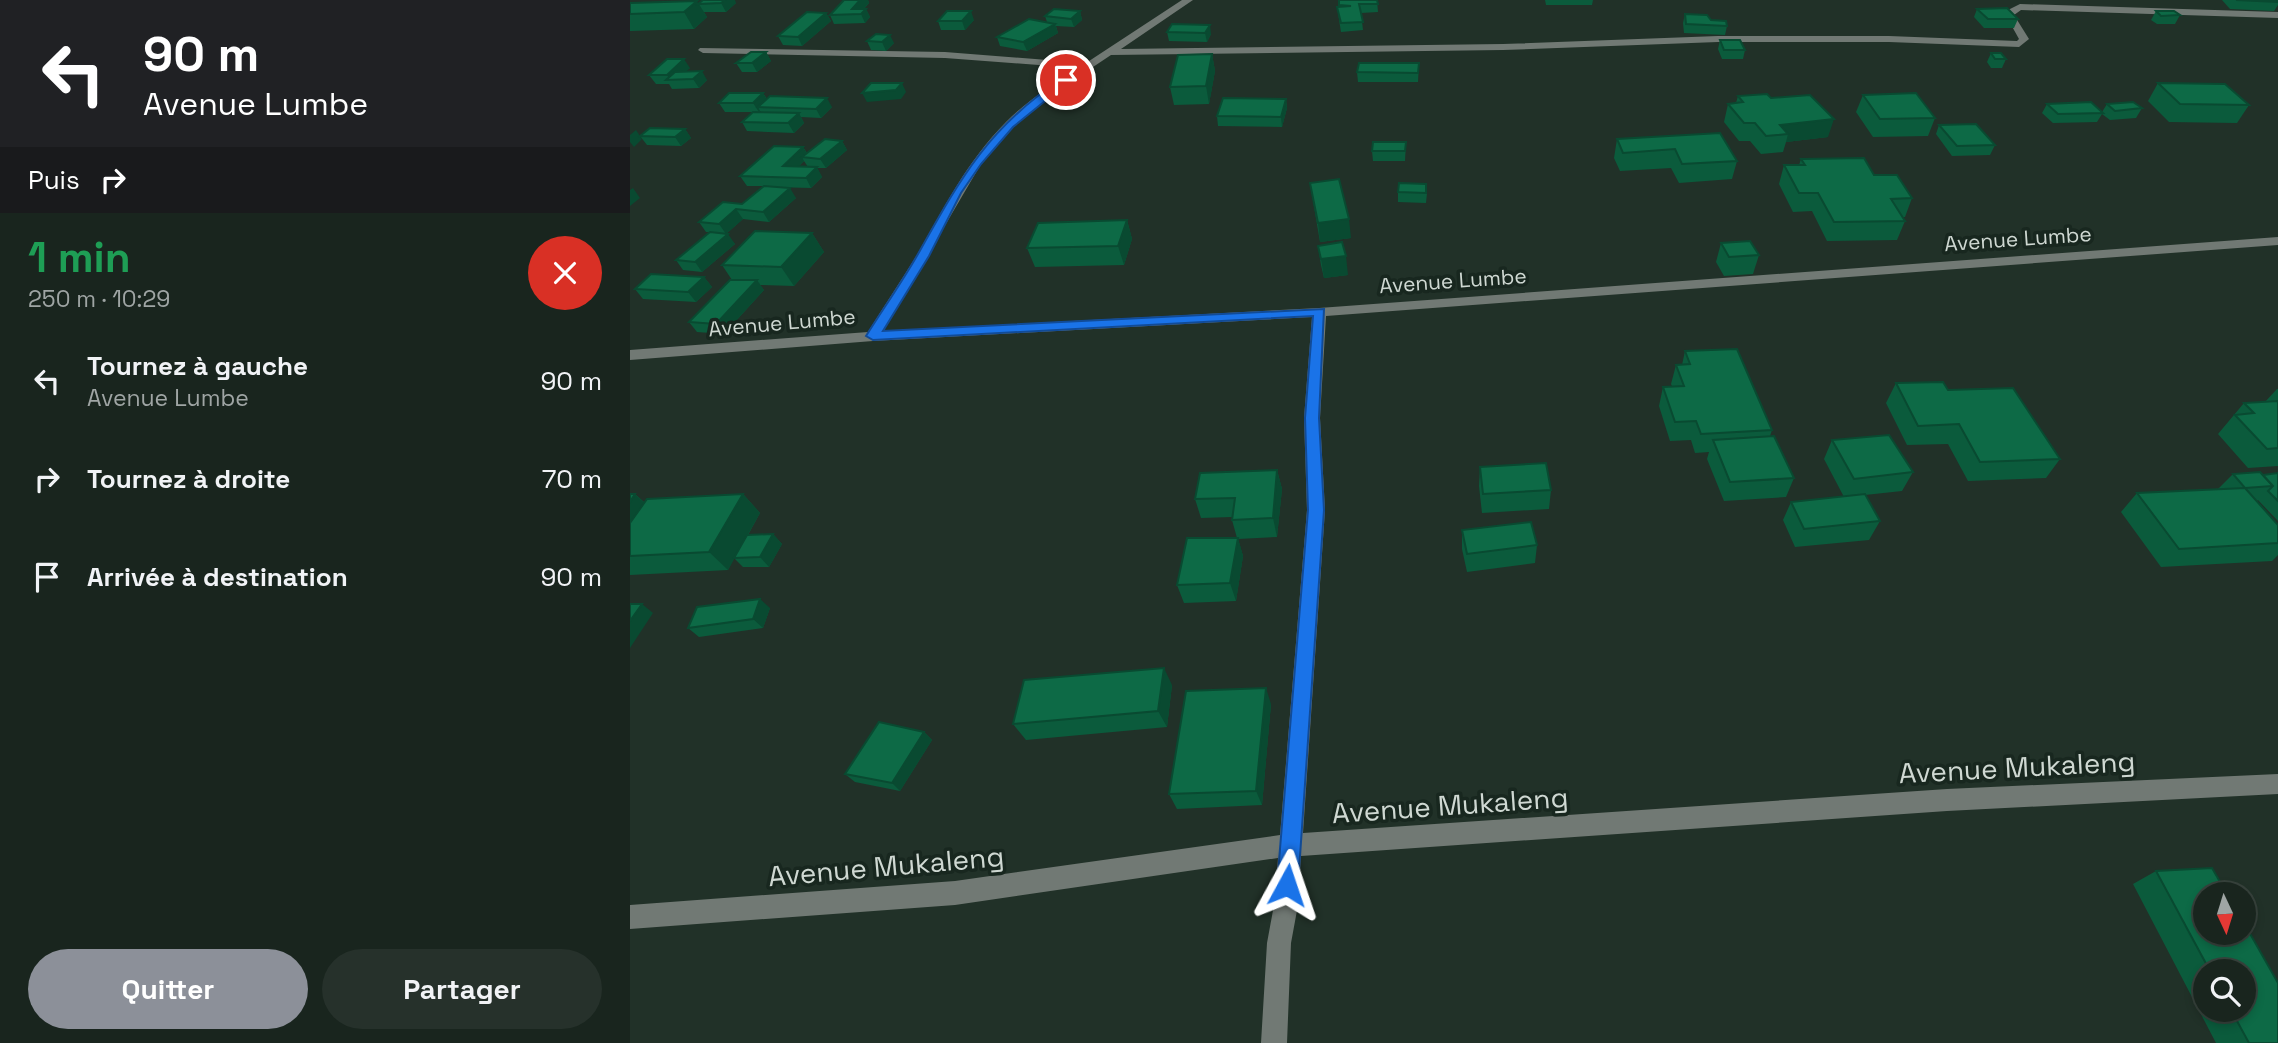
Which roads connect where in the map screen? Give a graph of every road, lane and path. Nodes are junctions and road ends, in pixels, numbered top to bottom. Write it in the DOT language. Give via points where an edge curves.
graph roads {
  1 [pos="1188,0"];
  2 [pos="2278,15"];
  3 [pos="703,50"];
  4 [pos="1111,52"];
  5 [pos="1088,66"];
  6 [pos="2278,241"];
  7 [pos="1319,312"];
  8 [pos="873,336"];
  9 [pos="630,355"];
  10 [pos="2278,784"];
  11 [pos="1291,845"];
  12 [pos="630,917"];
  13 [pos="1274,1043"];
  1 -- 4 [label="street"];
  2 -- 4 [label="street" via="2020,8 2009,12 2024,39 2020,44 1731,39"];
  3 -- 5 [label="street" via="909,53"];
  4 -- 5 [label="street"];
  5 -- 8 [label="street" via="1010,124 978,162"];
  6 -- 7 [label="street, Avenue Lumbe"];
  7 -- 8 [label="street, Avenue Lumbe"];
  7 -- 11 [label="street" via="1312,418 1316,510"];
  8 -- 9 [label="street, Avenue Lumbe"];
  10 -- 11 [label="street, Avenue Mukaleng" via="1947,800"];
  11 -- 12 [label="street, Avenue Mukaleng" via="955,893"];
  11 -- 13 [label="street" via="1279,943"];
}
